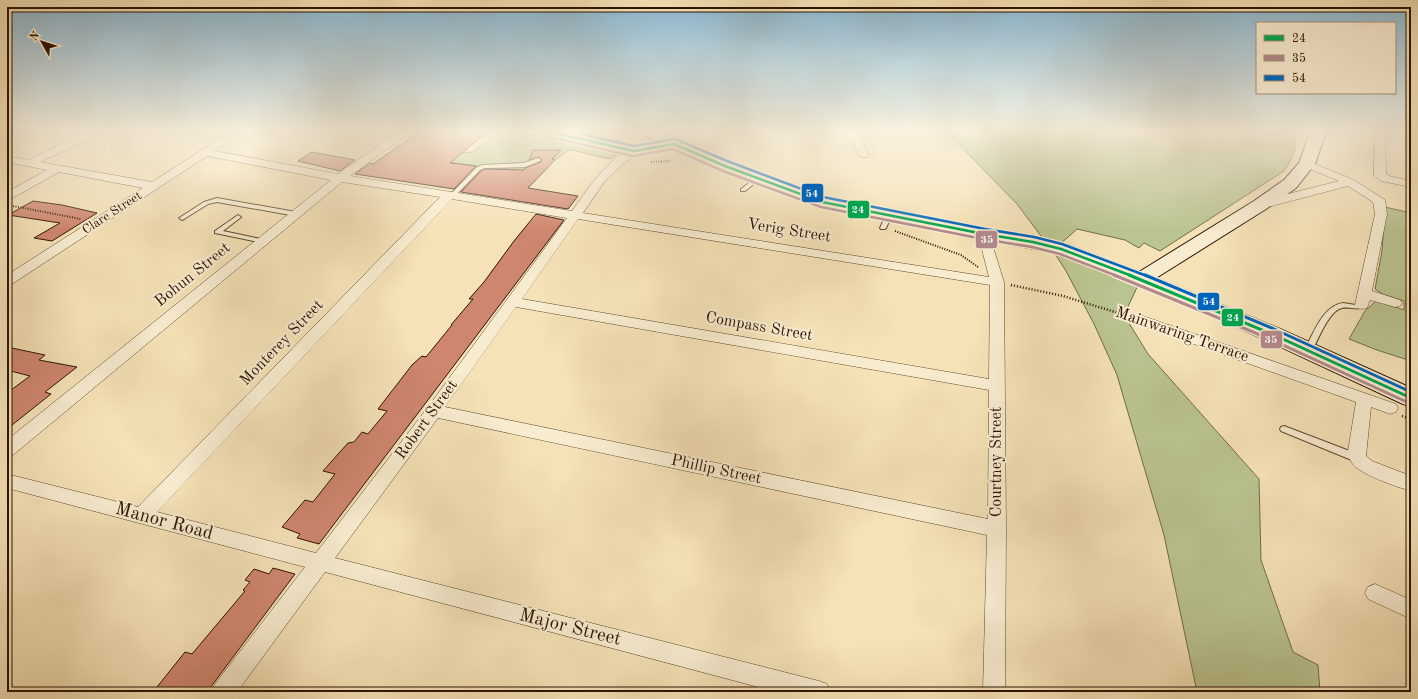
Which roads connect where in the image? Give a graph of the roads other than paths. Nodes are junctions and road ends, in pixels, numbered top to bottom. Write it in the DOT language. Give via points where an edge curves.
graph roads {
  1 [pos="1307,164"];
  2 [pos="38,165"];
  3 [pos="185,165"];
  4 [pos="270,165"];
  5 [pos="359,165"];
  6 [pos="526,165"];
  7 [pos="616,165"];
  8 [pos="723,165"];
  9 [pos="1308,165"];
  10 [pos="1380,165"];
  11 [pos="58,168"];
  12 [pos="340,178"];
  13 [pos="757,179"];
  14 [pos="1350,182"];
  15 [pos="1411,184"];
  16 [pos="153,186"];
  17 [pos="743,190"];
  18 [pos="451,195"];
  19 [pos="7,197"];
  20 [pos="1260,205"];
  21 [pos="296,214"];
  22 [pos="576,214"];
  23 [pos="238,217"];
  24 [pos="182,218"];
  25 [pos="984,234"];
  26 [pos="263,241"];
  27 [pos="1141,279"];
  28 [pos="7,282"];
  29 [pos="997,282"];
  30 [pos="1363,299"];
  31 [pos="513,302"];
  32 [pos="1395,303"];
  33 [pos="1140,320"];
  34 [pos="1308,351"];
  35 [pos="998,386"];
  36 [pos="1411,398"];
  37 [pos="1364,399"];
  38 [pos="1390,408"];
  39 [pos="434,411"];
  40 [pos="1284,429"];
  41 [pos="7,450"];
  42 [pos="1358,459"];
  43 [pos="7,481"];
  44 [pos="1411,484"];
  45 [pos="141,517"];
  46 [pos="997,529"];
  47 [pos="321,564"];
  48 [pos="1375,593"];
  49 [pos="1411,610"];
  50 [pos="223,692"];
  51 [pos="819,692"];
  52 [pos="994,692"];
  1 -- 20 [label="main road" via="1290,184"];
  2 -- 11 [label="street"];
  3 -- 16 [label="street, Clare Street"];
  4 -- 12 [label="street, Verig Street"];
  5 -- 12 [label="street, Bohun Street"];
  6 -- 18 [label="lane" via="484,166"];
  7 -- 22 [label="street, Robert Street" via="601,179"];
  8 -- 13 [label="main road"];
  9 -- 14 [label="street"];
  10 -- 15 [label="street" via="1380,176"];
  11 -- 16 [label="street"];
  11 -- 19 [label="street"];
  12 -- 18 [label="street, Verig Street"];
  12 -- 21 [label="street, Bohun Street"];
  13 -- 17 [label="lane"];
  13 -- 25 [label="main road" via="887,224"];
  14 -- 20 [label="street"];
  14 -- 30 [label="street" via="1379,200 1381,214"];
  16 -- 28 [label="street, Clare Street"];
  18 -- 22 [label="street, Verig Street"];
  18 -- 45 [label="street, Monterey Street"];
  20 -- 27 [label="main road"];
  21 -- 24 [label="lane" via="217,200 206,203"];
  21 -- 26 [label="street, Bohun Street"];
  22 -- 29 [label="street, Verig Street"];
  22 -- 31 [label="street, Robert Street"];
  23 -- 26 [label="lane" via="217,232"];
  25 -- 27 [label="main road" via="1050,246"];
  25 -- 29 [label="street, Courtney Street"];
  26 -- 41 [label="street, Bohun Street"];
  27 -- 34 [label="main road"];
  29 -- 35 [label="street, Courtney Street"];
  30 -- 32 [label="street"];
  30 -- 34 [label="lane" via="1357,307 1345,305 1335,308 1324,321"];
  31 -- 35 [label="street, Compass Street"];
  31 -- 39 [label="street, Robert Street"];
  33 -- 37 [label="street, Mainwaring Terrace"];
  34 -- 36 [label="main road"];
  35 -- 46 [label="street, Courtney Street"];
  37 -- 38 [label="street, Mainwaring Terrace"];
  37 -- 42 [label="street"];
  39 -- 46 [label="street, Phillip Street"];
  39 -- 47 [label="street, Robert Street"];
  40 -- 42 [label="lane"];
  42 -- 44 [label="street" via="1366,466"];
  43 -- 45 [label="street, Manor Road"];
  45 -- 47 [label="street, Manor Road"];
  46 -- 52 [label="street, Courtney Street"];
  47 -- 50 [label="street, Robert Street"];
  47 -- 51 [label="street, Major Street"];
  48 -- 49 [label="street"];
}
